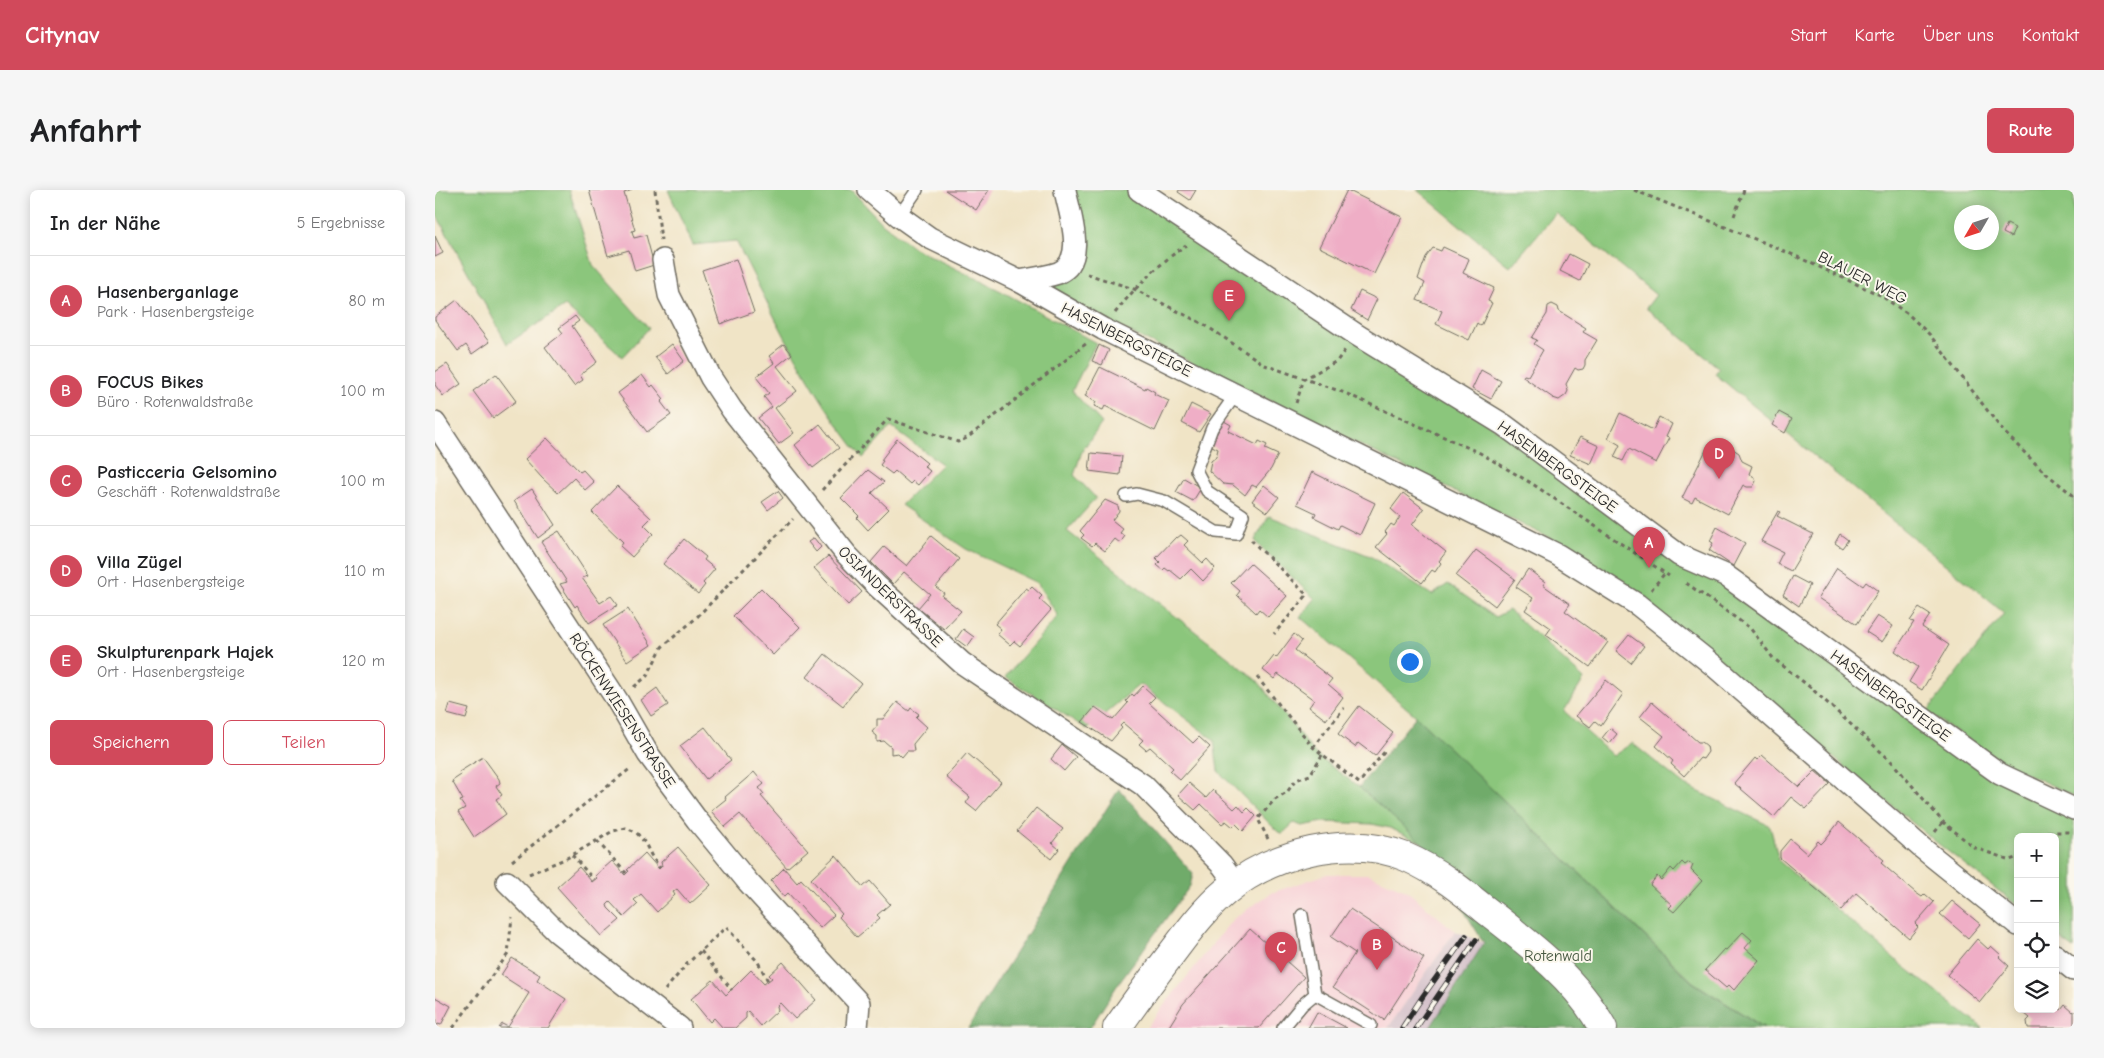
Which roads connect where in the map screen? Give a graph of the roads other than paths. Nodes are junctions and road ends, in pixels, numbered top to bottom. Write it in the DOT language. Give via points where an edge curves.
graph roads {
  1 [pos="869,190"];
  2 [pos="917,190"];
  3 [pos="1065,190"];
  4 [pos="1139,190"];
  5 [pos="899,216"];
  6 [pos="663,260"];
  7 [pos="1019,281"];
  8 [pos="1236,394"];
  9 [pos="435,423"];
  10 [pos="1126,496"];
  11 [pos="2074,809"];
  12 [pos="507,882"];
  13 [pos="1236,884"];
  14 [pos="1301,915"];
  15 [pos="2016,923"];
  16 [pos="2059,958"];
  17 [pos="2074,970"];
  18 [pos="1315,994"];
  19 [pos="1371,1025"];
  20 [pos="680,1028"];
  21 [pos="857,1028"];
  22 [pos="1117,1028"];
  23 [pos="1283,1028"];
  24 [pos="1603,1028"];
  1 -- 5 [label="street, HASENBERGSTEIGE"];
  2 -- 5 [label="lane"];
  3 -- 7 [label="street" via="1075,244 1071,264 1059,272"];
  4 -- 11 [label="street, HASENBERGSTEIGE" via="1357,335 1504,426 1679,555 1725,575 2000,774"];
  5 -- 7 [label="street, HASENBERGSTEIGE" via="930,238"];
  6 -- 13 [label="street, OSIANDERSTRASSE" via="669,295 711,378 732,410 846,554 962,663 1143,786 1222,865"];
  7 -- 8 [label="street, HASENBERGSTEIGE" via="1103,329"];
  8 -- 10 [label="lane" via="1212,428 1196,470 1207,491 1243,515 1236,534 1216,532 1164,501 1137,494"];
  8 -- 15 [label="street, HASENBERGSTEIGE" via="1558,555 1638,605"];
  9 -- 21 [label="street, RÖCKENWIESENSTRASSE" via="617,700 648,754 748,882 859,1003"];
  12 -- 20 [label="street" via="557,932"];
  13 -- 22 [label="main road" via="1214,902 1187,933"];
  13 -- 24 [label="main road" via="1280,861 1313,850 1357,846 1406,857 1451,883 1533,947 1582,995"];
  14 -- 18 [label="lane"];
  16 -- 17 [label="street"];
  18 -- 19 [label="lane"];
  18 -- 23 [label="lane"];
}
